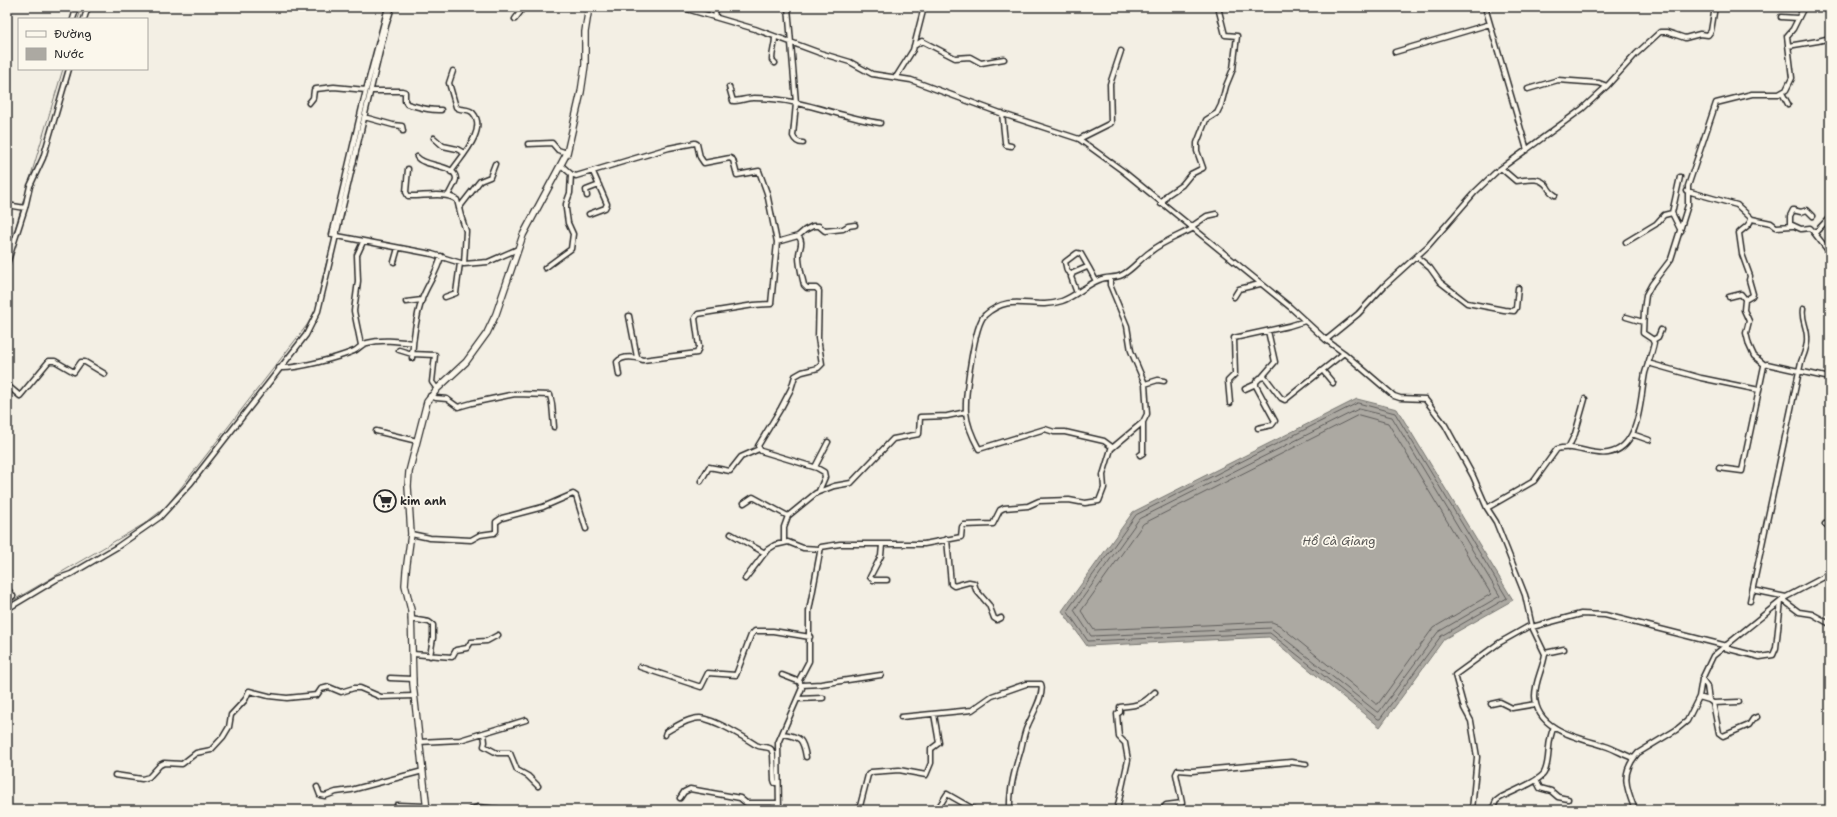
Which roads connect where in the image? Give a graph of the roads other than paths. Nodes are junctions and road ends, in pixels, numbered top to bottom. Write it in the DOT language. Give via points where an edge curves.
graph roads {
  1 [pos="77,7"];
  2 [pos="88,7"];
  3 [pos="388,7"];
  4 [pos="392,7"];
  5 [pos="524,7"];
  6 [pos="589,7"];
  7 [pos="680,7"];
  8 [pos="715,7"];
  9 [pos="788,7"];
  10 [pos="924,7"];
  11 [pos="1218,7"];
  12 [pos="1485,7"];
  13 [pos="1715,7"];
  14 [pos="1804,7"];
  15 [pos="716,17"];
  16 [pos="1780,17"];
  17 [pos="73,18"];
  18 [pos="84,18"];
  19 [pos="1798,18"];
  20 [pos="514,20"];
  21 [pos="1490,24"];
  22 [pos="775,37"];
  23 [pos="1830,38"];
  24 [pos="792,43"];
  25 [pos="914,46"];
  26 [pos="1788,46"];
  27 [pos="1121,52"];
  28 [pos="1395,52"];
  29 [pos="1004,59"];
  30 [pos="776,63"];
  31 [pos="68,70"];
  32 [pos="453,71"];
  33 [pos="896,77"];
  34 [pos="1607,86"];
  35 [pos="729,87"];
  36 [pos="1528,89"];
  37 [pos="368,90"];
  38 [pos="1782,93"];
  39 [pos="309,103"];
  40 [pos="796,103"];
  41 [pos="1788,104"];
  42 [pos="441,110"];
  43 [pos="1002,113"];
  44 [pos="364,117"];
  45 [pos="880,124"];
  46 [pos="403,131"];
  47 [pos="434,138"];
  48 [pos="1079,139"];
  49 [pos="803,142"];
  50 [pos="528,144"];
  51 [pos="1011,146"];
  52 [pos="1528,150"];
  53 [pos="464,153"];
  54 [pos="567,153"];
  55 [pos="417,157"];
  56 [pos="495,164"];
  57 [pos="561,165"];
  58 [pos="408,169"];
  59 [pos="1502,169"];
  60 [pos="451,172"];
  61 [pos="593,172"];
  62 [pos="571,174"];
  63 [pos="1680,177"];
  64 [pos="599,185"];
  65 [pos="1687,191"];
  66 [pos="1555,195"];
  67 [pos="448,196"];
  68 [pos="587,196"];
  69 [pos="1161,204"];
  70 [pos="7,205"];
  71 [pos="25,208"];
  72 [pos="459,208"];
  73 [pos="1672,213"];
  74 [pos="589,214"];
  75 [pos="1216,214"];
  76 [pos="1812,216"];
  77 [pos="1752,218"];
  78 [pos="1830,218"];
  79 [pos="855,225"];
  80 [pos="1792,226"];
  81 [pos="1192,228"];
  82 [pos="1681,231"];
  83 [pos="1815,233"];
  84 [pos="336,236"];
  85 [pos="798,236"];
  86 [pos="363,242"];
  87 [pos="777,242"];
  88 [pos="1626,242"];
  89 [pos="398,248"];
  90 [pos="518,249"];
  91 [pos="1830,253"];
  92 [pos="440,256"];
  93 [pos="1417,257"];
  94 [pos="394,262"];
  95 [pos="7,264"];
  96 [pos="462,264"];
  97 [pos="544,268"];
  98 [pos="1089,268"];
  99 [pos="1072,275"];
  100 [pos="1110,279"];
  101 [pos="1096,281"];
  102 [pos="1260,284"];
  103 [pos="1518,288"];
  104 [pos="1830,292"];
  105 [pos="1077,293"];
  106 [pos="1830,295"];
  107 [pos="1729,296"];
  108 [pos="445,297"];
  109 [pos="1234,297"];
  110 [pos="1745,299"];
  111 [pos="422,300"];
  112 [pos="406,302"];
  113 [pos="1803,309"];
  114 [pos="629,316"];
  115 [pos="1626,317"];
  116 [pos="1305,321"];
  117 [pos="1643,322"];
  118 [pos="1661,330"];
  119 [pos="1268,331"];
  120 [pos="1326,340"];
  121 [pos="1652,340"];
  122 [pos="413,343"];
  123 [pos="361,344"];
  124 [pos="399,350"];
  125 [pos="1344,352"];
  126 [pos="412,356"];
  127 [pos="637,357"];
  128 [pos="1648,363"];
  129 [pos="1765,365"];
  130 [pos="279,368"];
  131 [pos="1323,371"];
  132 [pos="1800,371"];
  133 [pos="105,374"];
  134 [pos="619,375"];
  135 [pos="1262,376"];
  136 [pos="1830,378"];
  137 [pos="1164,381"];
  138 [pos="1145,384"];
  139 [pos="1256,384"];
  140 [pos="1333,384"];
  141 [pos="7,385"];
  142 [pos="437,389"];
  143 [pos="1245,389"];
  144 [pos="1759,390"];
  145 [pos="430,396"];
  146 [pos="1585,399"];
  147 [pos="1230,403"];
  148 [pos="966,412"];
  149 [pos="1143,422"];
  150 [pos="554,427"];
  151 [pos="1258,428"];
  152 [pos="376,431"];
  153 [pos="1632,434"];
  154 [pos="1649,440"];
  155 [pos="417,441"];
  156 [pos="828,442"];
  157 [pos="1112,447"];
  158 [pos="1568,448"];
  159 [pos="758,449"];
  160 [pos="1140,455"];
  161 [pos="814,467"];
  162 [pos="1719,468"];
  163 [pos="701,481"];
  164 [pos="819,491"];
  165 [pos="744,503"];
  166 [pos="1487,508"];
  167 [pos="788,516"];
  168 [pos="1824,524"];
  169 [pos="1830,528"];
  170 [pos="586,529"];
  171 [pos="411,534"];
  172 [pos="731,534"];
  173 [pos="947,539"];
  174 [pos="784,542"];
  175 [pos="882,545"];
  176 [pos="820,549"];
  177 [pos="765,553"];
  178 [pos="1830,574"];
  179 [pos="745,579"];
  180 [pos="887,580"];
  181 [pos="7,588"];
  182 [pos="1753,590"];
  183 [pos="15,599"];
  184 [pos="1783,599"];
  185 [pos="7,600"];
  186 [pos="1750,601"];
  187 [pos="7,609"];
  188 [pos="1001,618"];
  189 [pos="411,619"];
  190 [pos="1830,624"];
  191 [pos="1532,626"];
  192 [pos="498,635"];
  193 [pos="810,637"];
  194 [pos="1726,647"];
  195 [pos="1564,649"];
  196 [pos="1545,653"];
  197 [pos="413,654"];
  198 [pos="430,656"];
  199 [pos="640,667"];
  200 [pos="782,675"];
  201 [pos="882,675"];
  202 [pos="390,678"];
  203 [pos="413,679"];
  204 [pos="1702,679"];
  205 [pos="801,684"];
  206 [pos="1155,692"];
  207 [pos="414,696"];
  208 [pos="1699,697"];
  209 [pos="823,698"];
  210 [pos="798,699"];
  211 [pos="1708,700"];
  212 [pos="1739,702"];
  213 [pos="1713,703"];
  214 [pos="1491,704"];
  215 [pos="1536,704"];
  216 [pos="934,714"];
  217 [pos="1757,717"];
  218 [pos="901,718"];
  219 [pos="526,720"];
  220 [pos="1554,727"];
  221 [pos="484,733"];
  222 [pos="783,734"];
  223 [pos="665,735"];
  224 [pos="419,742"];
  225 [pos="806,757"];
  226 [pos="1633,758"];
  227 [pos="1306,764"];
  228 [pos="423,771"];
  229 [pos="115,775"];
  230 [pos="1536,780"];
  231 [pos="778,783"];
  232 [pos="538,786"];
  233 [pos="317,787"];
  234 [pos="680,798"];
  235 [pos="1568,799"];
  236 [pos="779,803"];
  237 [pos="397,804"];
  238 [pos="427,808"];
  239 [pos="497,809"];
  240 [pos="470,810"];
  241 [pos="779,810"];
  242 [pos="859,810"];
  243 [pos="937,810"];
  244 [pos="975,810"];
  245 [pos="1010,810"];
  246 [pos="1118,810"];
  247 [pos="1162,810"];
  248 [pos="1472,810"];
  249 [pos="1492,810"];
  250 [pos="1635,810"];
  1 -- 17 [label="street"];
  2 -- 18 [label="street"];
  3 -- 37 [label="street"];
  4 -- 37 [label="street"];
  5 -- 20 [label="street"];
  6 -- 54 [label="street" via="581,92"];
  7 -- 15 [label="street"];
  8 -- 15 [label="street"];
  9 -- 24 [label="street"];
  10 -- 25 [label="street"];
  11 -- 69 [label="street" via="1225,35 1237,36 1233,69 1220,109 1206,120 1197,143 1203,168 1191,174 1182,185 1167,195"];
  12 -- 21 [label="street"];
  13 -- 34 [label="street" via="1708,35 1700,34 1685,38 1660,32"];
  14 -- 19 [label="street"];
  15 -- 22 [label="street"];
  16 -- 19 [label="street"];
  19 -- 26 [label="street" via="1787,36"];
  21 -- 28 [label="street"];
  21 -- 52 [label="street"];
  22 -- 24 [label="street"];
  22 -- 30 [label="street" via="772,60"];
  23 -- 26 [label="street"];
  24 -- 33 [label="street" via="850,62 872,74"];
  24 -- 40 [label="street"];
  25 -- 29 [label="street" via="922,41 955,58 970,57 981,63"];
  25 -- 33 [label="street"];
  26 -- 38 [label="street" via="1792,78"];
  27 -- 48 [label="street" via="1110,84 1111,123"];
  31 -- 71 [label="street" via="43,158 30,186"];
  32 -- 53 [label="street" via="449,83 456,107 471,111 477,124 474,140"];
  33 -- 43 [label="street"];
  34 -- 36 [label="street" via="1599,83 1558,80"];
  34 -- 52 [label="street" via="1582,109"];
  35 -- 40 [label="street" via="733,101 755,98"];
  37 -- 39 [label="street" via="334,87 316,89"];
  37 -- 42 [label="street" via="402,91 405,92 407,104 430,111"];
  37 -- 44 [label="street"];
  37 -- 84 [label="street" via="332,235"];
  38 -- 41 [label="street"];
  38 -- 65 [label="street" via="1752,94 1716,103"];
  40 -- 45 [label="street"];
  40 -- 49 [label="street" via="792,136 794,140"];
  43 -- 48 [label="street"];
  43 -- 51 [label="street" via="1005,142"];
  44 -- 46 [label="street" via="402,126"];
  44 -- 84 [label="street"];
  47 -- 53 [label="street" via="443,146"];
  48 -- 69 [label="street"];
  50 -- 54 [label="street" via="552,143 558,150"];
  52 -- 59 [label="street"];
  53 -- 60 [label="street"];
  54 -- 57 [label="street"];
  55 -- 60 [label="street" via="423,163 443,166"];
  56 -- 72 [label="street" via="490,177 480,181"];
  57 -- 62 [label="street"];
  57 -- 90 [label="street"];
  58 -- 67 [label="street" via="407,196"];
  59 -- 66 [label="street" via="1515,181 1542,181"];
  59 -- 93 [label="street" via="1475,192"];
  60 -- 67 [label="street" via="456,180"];
  61 -- 62 [label="street" via="576,176"];
  61 -- 64 [label="street"];
  61 -- 87 [label="street" via="669,148 696,143 704,163 730,158 733,160 737,175 759,171 767,193"];
  62 -- 97 [label="street" via="566,209 573,234 571,249"];
  63 -- 73 [label="street"];
  64 -- 68 [label="street" via="586,190"];
  64 -- 74 [label="street" via="607,202 606,206"];
  65 -- 77 [label="street" via="1737,205"];
  65 -- 82 [label="street" via="1688,205"];
  67 -- 72 [label="street" via="456,198"];
  69 -- 81 [label="street"];
  70 -- 71 [label="street"];
  71 -- 95 [label="street"];
  72 -- 96 [label="street" via="466,231"];
  73 -- 82 [label="street"];
  73 -- 88 [label="street" via="1664,215 1656,224"];
  75 -- 81 [label="street" via="1207,216"];
  76 -- 80 [label="street" via="1807,210 1793,210 1790,218"];
  77 -- 80 [label="street" via="1771,222 1776,227"];
  77 -- 110 [label="street" via="1739,233 1753,294"];
  78 -- 83 [label="street"];
  79 -- 85 [label="street" via="825,231 819,226 813,226"];
  80 -- 83 [label="street" via="1801,230 1810,228"];
  81 -- 100 [label="street" via="1149,252 1123,274"];
  81 -- 102 [label="street"];
  82 -- 117 [label="street" via="1671,259 1648,289"];
  83 -- 91 [label="street"];
  84 -- 86 [label="street"];
  84 -- 130 [label="street" via="313,323"];
  85 -- 87 [label="street"];
  85 -- 159 [label="street" via="801,247 798,257 804,285 819,291 818,338 822,364 818,368 795,376 781,408 759,441"];
  86 -- 89 [label="street"];
  86 -- 123 [label="street" via="357,255 358,281 354,311"];
  87 -- 127 [label="street" via="771,304 741,306 696,315 699,347 697,353 643,360"];
  89 -- 92 [label="street"];
  89 -- 94 [label="street"];
  90 -- 96 [label="street" via="488,262"];
  90 -- 142 [label="street" via="487,333 466,362"];
  92 -- 96 [label="street"];
  92 -- 111 [label="street" via="439,265"];
  93 -- 103 [label="street" via="1450,291 1470,304 1514,311"];
  93 -- 120 [label="street" via="1385,285 1358,314"];
  96 -- 108 [label="street" via="456,293"];
  98 -- 99 [label="street" via="1084,267"];
  98 -- 99 [label="street" via="1081,254 1077,253 1065,262 1067,271"];
  98 -- 101 [label="street"];
  99 -- 105 [label="street"];
  100 -- 101 [label="street"];
  100 -- 138 [label="street" via="1110,285 1127,326 1131,351"];
  101 -- 105 [label="street"];
  102 -- 109 [label="street" via="1239,289"];
  102 -- 116 [label="street"];
  104 -- 106 [label="street"];
  105 -- 148 [label="street" via="1066,300 1047,304 1008,302 984,316 977,329"];
  107 -- 110 [label="street" via="1741,294"];
  110 -- 129 [label="street" via="1744,310 1749,321 1746,333 1749,345 1754,356"];
  111 -- 112 [label="street"];
  111 -- 122 [label="street"];
  113 -- 132 [label="street" via="1808,342"];
  114 -- 127 [label="street"];
  115 -- 117 [label="street"];
  116 -- 119 [label="street"];
  116 -- 120 [label="street"];
  117 -- 121 [label="street" via="1644,334"];
  118 -- 121 [label="street" via="1658,337"];
  119 -- 135 [label="street" via="1275,362"];
  119 -- 147 [label="street" via="1233,339 1235,374 1228,381"];
  120 -- 125 [label="street"];
  121 -- 128 [label="street" via="1654,345"];
  122 -- 123 [label="street" via="389,340"];
  122 -- 126 [label="street"];
  123 -- 130 [label="street" via="354,351 332,358 296,367"];
  124 -- 126 [label="street"];
  125 -- 131 [label="street"];
  125 -- 166 [label="street" via="1396,397 1425,399 1430,404 1456,443"];
  126 -- 142 [label="street" via="436,355 432,382"];
  127 -- 134 [label="street" via="618,360"];
  128 -- 144 [label="street" via="1701,378"];
  128 -- 153 [label="street"];
  129 -- 132 [label="street"];
  129 -- 144 [label="street"];
  130 -- 183 [label="street" via="190,484 160,518 71,574"];
  131 -- 135 [label="street" via="1285,400"];
  131 -- 140 [label="street"];
  132 -- 136 [label="street"];
  132 -- 182 [label="street"];
  133 -- 141 [label="street" via="84,362 81,362 74,372 53,360 46,362 20,396"];
  135 -- 139 [label="street"];
  137 -- 138 [label="street"];
  138 -- 149 [label="street" via="1147,414"];
  139 -- 143 [label="street"];
  139 -- 151 [label="street" via="1275,421 1272,425"];
  142 -- 145 [label="street"];
  144 -- 162 [label="street" via="1742,471"];
  145 -- 150 [label="street" via="447,399 458,407 515,394 547,395 552,398"];
  145 -- 155 [label="street" via="425,406"];
  146 -- 158 [label="street" via="1575,434"];
  148 -- 157 [label="street" via="980,450 1045,429 1104,441"];
  148 -- 164 [label="street" via="940,417 921,417 919,434 893,439 853,482"];
  149 -- 157 [label="street"];
  149 -- 160 [label="street" via="1143,453"];
  152 -- 155 [label="street"];
  153 -- 154 [label="street"];
  153 -- 158 [label="street" via="1622,448 1608,453"];
  155 -- 171 [label="street" via="408,479"];
  156 -- 161 [label="street"];
  157 -- 173 [label="street" via="1103,475 1104,488 1099,501 1045,501 1028,506 1004,508 1000,510 994,524 964,525 961,537"];
  158 -- 166 [label="street" via="1556,450 1534,481"];
  159 -- 161 [label="street"];
  159 -- 163 [label="street" via="741,457 730,471 709,467"];
  161 -- 164 [label="street" via="825,474"];
  164 -- 167 [label="street"];
  165 -- 167 [label="street" via="753,497"];
  166 -- 191 [label="street" via="1496,522 1522,588"];
  167 -- 174 [label="street" via="784,527"];
  168 -- 169 [label="street"];
  170 -- 171 [label="street" via="576,496 573,494 536,510 502,518 496,522 494,533 471,540 430,538"];
  171 -- 189 [label="street" via="405,579"];
  172 -- 177 [label="street"];
  173 -- 175 [label="street" via="924,544"];
  173 -- 188 [label="street" via="951,584 954,586 974,583 976,590 989,605 994,618"];
  174 -- 176 [label="street" via="804,548"];
  174 -- 177 [label="street"];
  175 -- 176 [label="street" via="840,544"];
  175 -- 180 [label="street" via="881,556 870,577 876,581"];
  176 -- 193 [label="street" via="809,610"];
  177 -- 179 [label="street"];
  178 -- 184 [label="street"];
  181 -- 183 [label="street"];
  182 -- 184 [label="street"];
  182 -- 186 [label="street"];
  183 -- 185 [label="street"];
  183 -- 187 [label="street"];
  184 -- 190 [label="street" via="1799,612 1812,614"];
  184 -- 194 [label="street"];
  184 -- 194 [label="street" via="1776,648 1772,655 1760,657"];
  189 -- 197 [label="street"];
  189 -- 198 [label="street" via="429,622 432,625"];
  191 -- 194 [label="street" via="1581,614 1605,615"];
  191 -- 196 [label="street"];
  191 -- 248 [label="street" via="1499,643 1454,675 1464,708 1471,721 1477,757"];
  192 -- 198 [label="street" via="487,641 471,642 467,648 456,650 452,657"];
  193 -- 199 [label="street" via="755,631 751,635 736,675 708,673 700,687"];
  193 -- 205 [label="street" via="809,661"];
  194 -- 204 [label="street" via="1712,659"];
  195 -- 196 [label="street"];
  196 -- 215 [label="street" via="1536,687"];
  197 -- 198 [label="street"];
  197 -- 203 [label="street"];
  200 -- 205 [label="street"];
  201 -- 205 [label="street" via="821,684"];
  202 -- 203 [label="street"];
  203 -- 207 [label="street"];
  204 -- 208 [label="street"];
  204 -- 211 [label="street" via="1707,686"];
  205 -- 210 [label="street"];
  206 -- 246 [label="street" via="1144,703 1120,707 1117,714 1119,737 1125,744 1128,760"];
  207 -- 224 [label="street"];
  207 -- 229 [label="street" via="381,697 356,688 341,692 329,687 321,689 319,694 287,698 249,691 245,700 231,715 224,736 211,750 196,753 182,764 164,763 149,778"];
  208 -- 211 [label="street"];
  208 -- 226 [label="street" via="1685,723"];
  209 -- 210 [label="street"];
  210 -- 222 [label="street"];
  211 -- 213 [label="street"];
  212 -- 213 [label="street"];
  213 -- 217 [label="street" via="1719,733 1723,736 1749,725"];
  214 -- 215 [label="street" via="1500,702 1512,708"];
  215 -- 220 [label="street"];
  216 -- 218 [label="street"];
  216 -- 242 [label="street" via="939,743 931,749 931,763 926,775 901,770 871,772"];
  216 -- 245 [label="street" via="972,710 992,696 1026,684 1042,685 1036,710 1027,726 1014,769"];
  219 -- 221 [label="street"];
  220 -- 226 [label="street" via="1567,735 1617,750"];
  220 -- 230 [label="street" via="1549,740 1545,771"];
  221 -- 224 [label="street" via="454,741"];
  221 -- 232 [label="street" via="484,746 498,753 510,753 517,770"];
  222 -- 225 [label="street" via="801,739"];
  222 -- 231 [label="street" via="778,746"];
  223 -- 231 [label="street" via="680,724 699,718 728,729 759,746 771,749 774,780"];
  224 -- 228 [label="street"];
  226 -- 250 [label="street" via="1625,781"];
  227 -- 247 [label="street" via="1291,762 1178,770 1176,774 1182,803 1166,805"];
  228 -- 233 [label="street" via="325,796 320,795"];
  228 -- 238 [label="street"];
  230 -- 235 [label="street" via="1540,788"];
  230 -- 249 [label="street" via="1500,798"];
  231 -- 236 [label="street"];
  234 -- 236 [label="street" via="686,790 692,789 740,798 746,803"];
  236 -- 241 [label="street"];
  237 -- 238 [label="street"];
  239 -- 240 [label="street" via="478,807"];
  243 -- 244 [label="street" via="947,794"];
}
